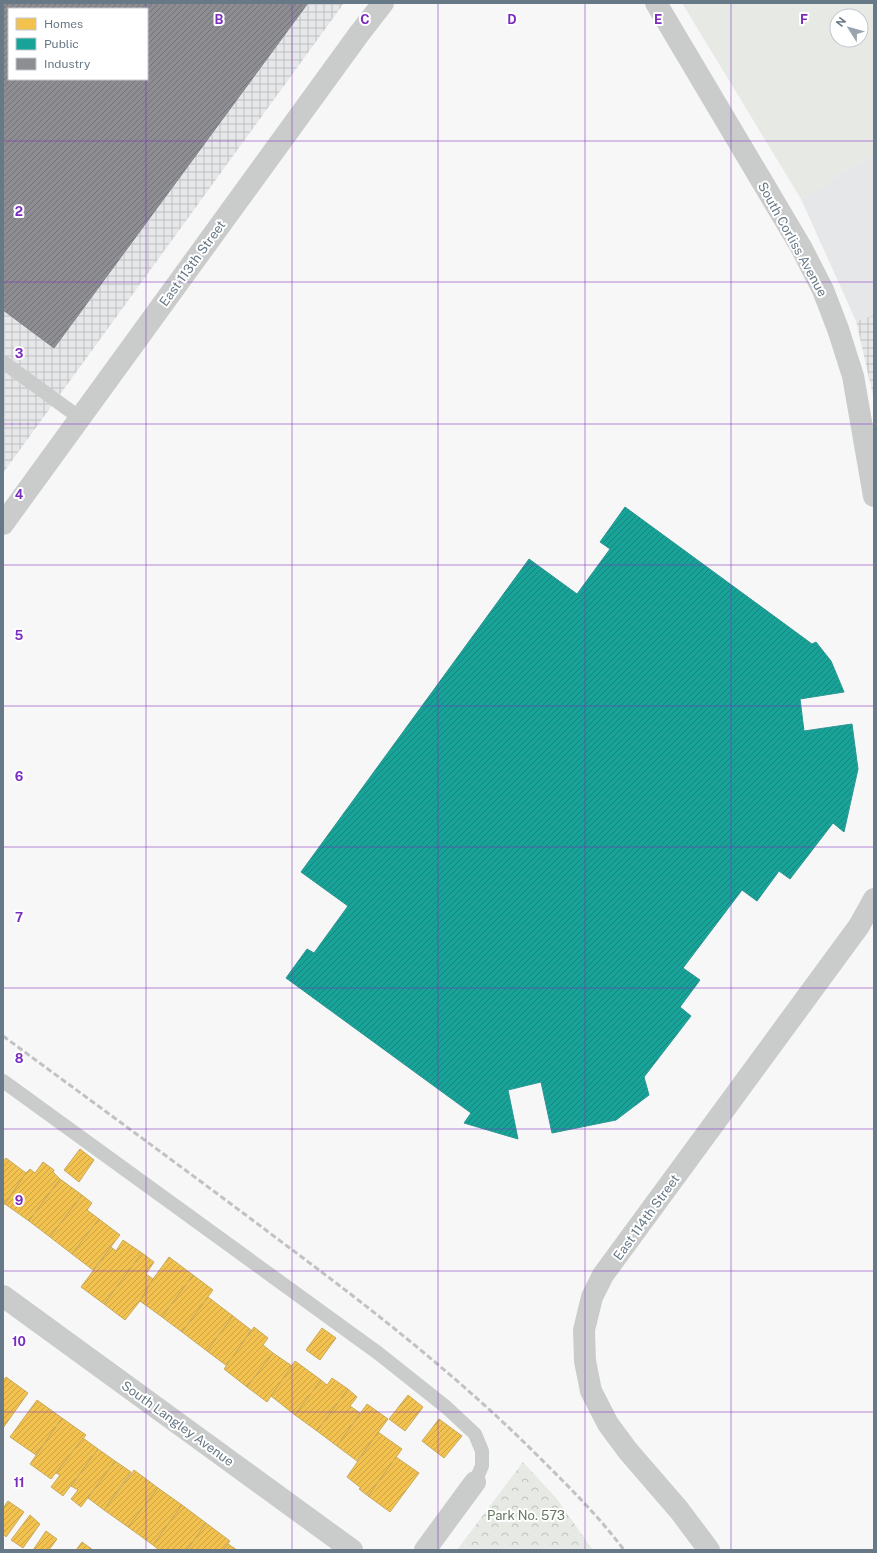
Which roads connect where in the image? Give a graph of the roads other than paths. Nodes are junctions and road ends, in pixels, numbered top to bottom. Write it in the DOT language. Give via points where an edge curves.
graph roads {
  1 [pos="383,3"];
  2 [pos="656,3"];
  3 [pos="3,362"];
  4 [pos="80,418"];
  5 [pos="874,496"];
  6 [pos="3,524"];
  7 [pos="874,899"];
  8 [pos="3,1081"];
  9 [pos="3,1296"];
  10 [pos="475,1482"];
  11 [pos="352,1550"];
  12 [pos="425,1550"];
  13 [pos="709,1550"];
  1 -- 4 [label="street, East 113th Street"];
  2 -- 5 [label="street, South Corliss Avenue" via="801,247 823,290 853,376"];
  3 -- 4 [label="lane"];
  4 -- 6 [label="street, East 113th Street"];
  7 -- 13 [label="street, East 114th Street" via="860,926 603,1275 592,1297 584,1330 585,1361 591,1391 608,1424 628,1451 679,1510"];
  8 -- 10 [label="lane" via="378,1353 446,1407 475,1434 482,1451 482,1466"];
  9 -- 11 [label="street, South Langley Avenue"];
  10 -- 12 [label="street"];
}
